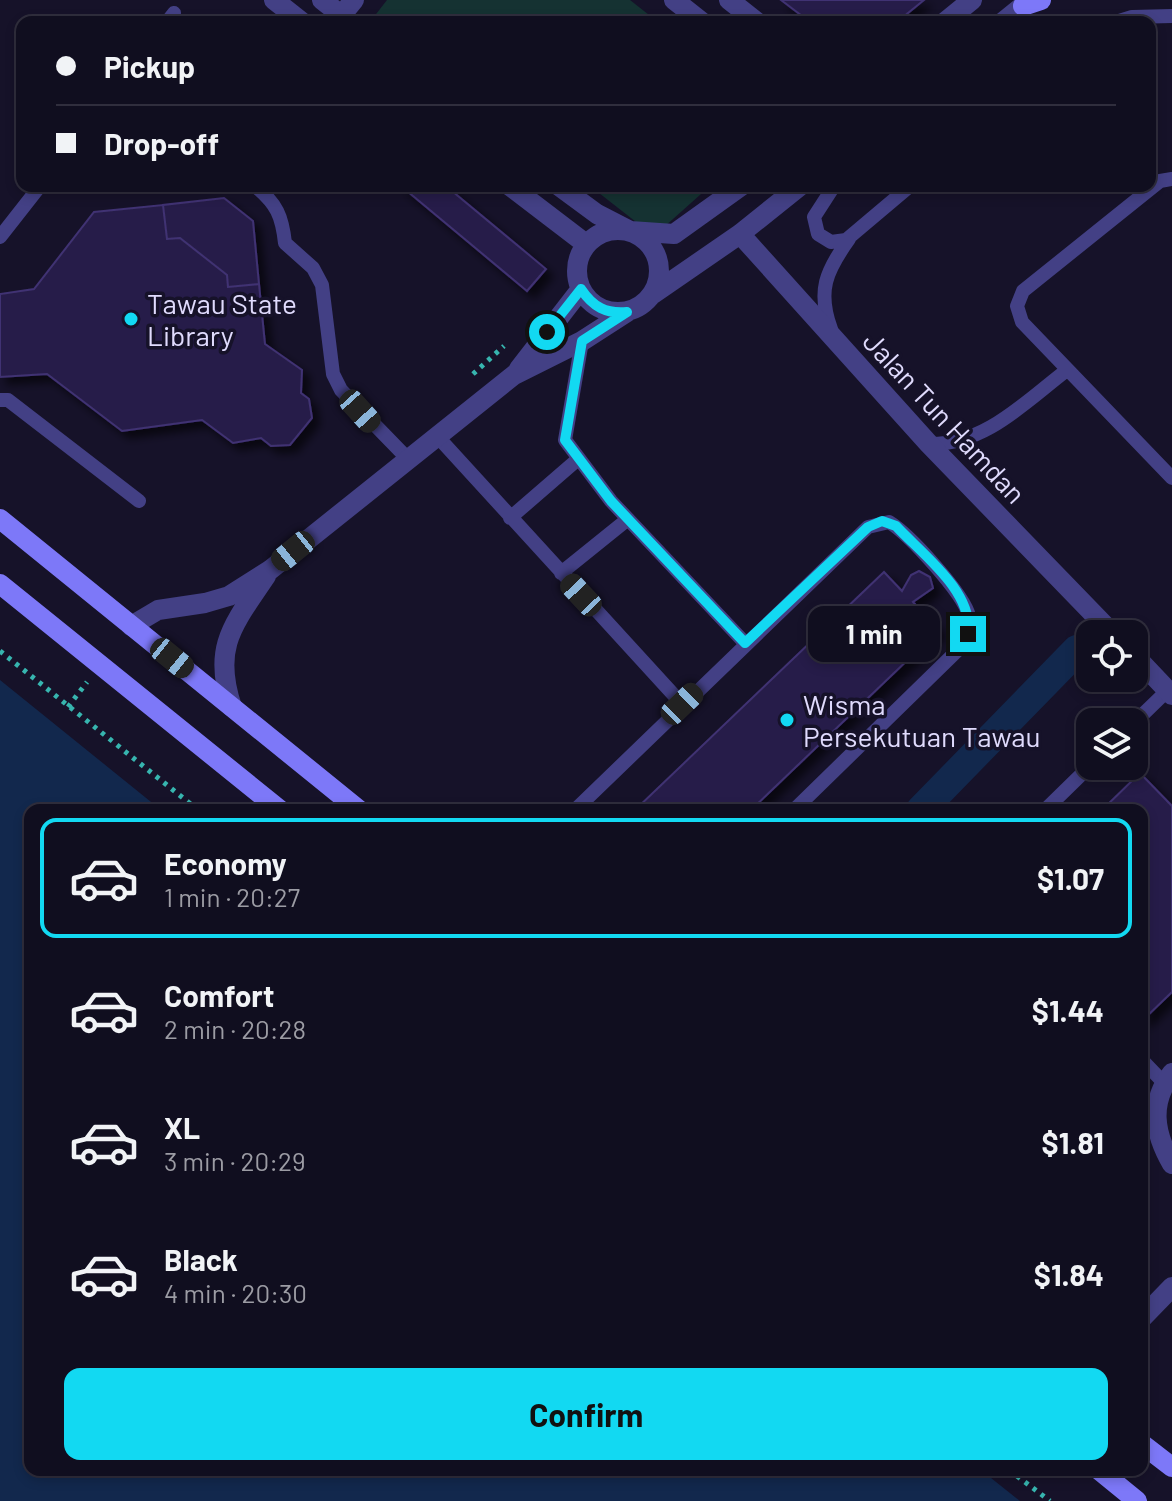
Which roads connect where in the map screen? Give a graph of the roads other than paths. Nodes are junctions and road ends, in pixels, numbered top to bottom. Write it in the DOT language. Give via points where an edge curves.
graph roads {
  1 [pos="274,0"];
  2 [pos="324,0"];
  3 [pos="674,0"];
  4 [pos="729,0"];
  5 [pos="972,0"];
  6 [pos="1031,2"];
  7 [pos="345,15"];
  8 [pos="297,16"];
  9 [pos="310,16"];
  10 [pos="694,16"];
  11 [pos="749,16"];
  12 [pos="952,16"];
  13 [pos="1011,16"];
  14 [pos="35,192"];
  15 [pos="263,192"];
  16 [pos="518,192"];
  17 [pos="567,192"];
  18 [pos="733,192"];
  19 [pos="792,192"];
  20 [pos="829,192"];
  21 [pos="903,192"];
  22 [pos="1146,192"];
  23 [pos="630,231"];
  24 [pos="740,234"];
  25 [pos="853,234"];
  26 [pos="0,237"];
  27 [pos="586,244"];
  28 [pos="581,289"];
  29 [pos="653,294"];
  30 [pos="627,312"];
  31 [pos="833,337"];
  32 [pos="582,341"];
  33 [pos="1067,370"];
  34 [pos="514,375"];
  35 [pos="0,400"];
  36 [pos="437,436"];
  37 [pos="929,444"];
  38 [pos="408,459"];
  39 [pos="577,460"];
  40 [pos="1172,478"];
  41 [pos="139,501"];
  42 [pos="510,518"];
  43 [pos="0,519"];
  44 [pos="628,519"];
  45 [pos="270,570"];
  46 [pos="561,573"];
  47 [pos="0,584"];
  48 [pos="1099,620"];
  49 [pos="131,626"];
  50 [pos="745,643"];
  51 [pos="1148,669"];
  52 [pos="1170,692"];
  53 [pos="682,704"];
  54 [pos="232,707"];
  55 [pos="1148,711"];
  56 [pos="1076,780"];
  57 [pos="273,804"];
  58 [pos="352,804"];
  59 [pos="581,804"];
  60 [pos="800,804"];
  61 [pos="1051,804"];
  62 [pos="1148,1064"];
  63 [pos="1168,1078"];
  64 [pos="1172,1164"];
  65 [pos="1172,1287"];
  66 [pos="1148,1312"];
  67 [pos="1148,1449"];
  68 [pos="1172,1467"];
  69 [pos="1106,1476"];
  70 [pos="1137,1501"];
  1 -- 8 [label="street"];
  2 -- 7 [label="street"];
  2 -- 9 [label="street"];
  3 -- 10 [label="street"];
  4 -- 11 [label="street"];
  5 -- 12 [label="street"];
  6 -- 13 [label="street"];
  14 -- 26 [label="lane"];
  15 -- 38 [label="lane" via="282,216 285,243 313,268 322,285 333,374 341,390"];
  16 -- 27 [label="street"];
  17 -- 23 [label="street"];
  18 -- 23 [label="street" via="674,234"];
  19 -- 24 [label="street"];
  20 -- 25 [label="lane" via="817,207 814,226 831,242"];
  21 -- 25 [label="lane"];
  22 -- 33 [label="lane" via="1023,291 1017,306 1022,322"];
  23 -- 27 [label="street" via="606,231"];
  23 -- 29 [label="street" via="657,256 659,282"];
  24 -- 29 [label="street"];
  24 -- 31 [label="street, Jalan Tun Hamdan"];
  25 -- 31 [label="lane" via="824,279 823,308"];
  27 -- 28 [label="street" via="577,265"];
  28 -- 30 [label="street" via="597,307"];
  28 -- 34 [label="street"];
  29 -- 30 [label="street"];
  30 -- 32 [label="street"];
  31 -- 37 [label="street, Jalan Tun Hamdan"];
  32 -- 34 [label="street"];
  32 -- 39 [label="lane" via="565,440"];
  33 -- 37 [label="lane" via="989,429 953,444"];
  33 -- 40 [label="lane"];
  34 -- 36 [label="street"];
  35 -- 41 [label="lane" via="8,400"];
  36 -- 38 [label="street"];
  36 -- 42 [label="lane"];
  37 -- 48 [label="street, Jalan Tun Hamdan"];
  38 -- 45 [label="street"];
  39 -- 42 [label="lane"];
  39 -- 44 [label="lane"];
  42 -- 46 [label="lane"];
  43 -- 49 [label="street"];
  44 -- 46 [label="lane"];
  44 -- 50 [label="lane"];
  45 -- 49 [label="street" via="229,596 158,610"];
  45 -- 54 [label="street" via="226,645 222,678"];
  46 -- 53 [label="lane"];
  47 -- 57 [label="street"];
  49 -- 54 [label="street"];
  50 -- 53 [label="lane"];
  50 -- 60 [label="lane" via="868,527 882,521 896,526 957,593 970,620 962,646"];
  51 -- 52 [label="street"];
  52 -- 55 [label="lane"];
  53 -- 59 [label="lane"];
  54 -- 58 [label="street"];
  56 -- 61 [label="lane"];
  62 -- 63 [label="lane"];
  63 -- 64 [label="street" via="1156,1106 1155,1128"];
  65 -- 66 [label="street"];
  67 -- 68 [label="street"];
  69 -- 70 [label="street"];
}
